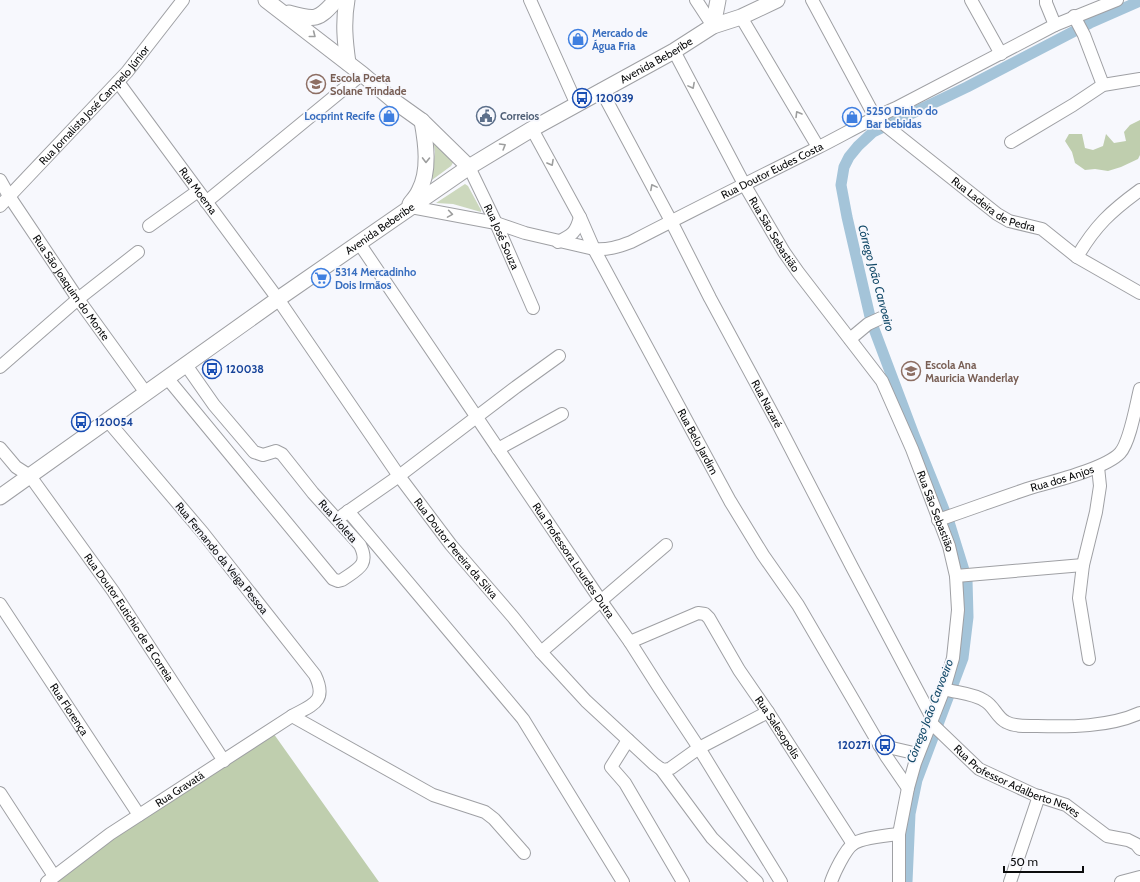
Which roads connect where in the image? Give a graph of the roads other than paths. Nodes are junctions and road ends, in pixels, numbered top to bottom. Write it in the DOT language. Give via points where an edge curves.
graph roads {
  1 [pos="183,0"];
  2 [pos="266,0"];
  3 [pos="336,0"];
  4 [pos="347,0"];
  5 [pos="530,0"];
  6 [pos="696,0"];
  7 [pos="718,0"];
  8 [pos="777,0"];
  9 [pos="812,0"];
  10 [pos="971,0"];
  11 [pos="1046,0"];
  12 [pos="1117,0"];
  13 [pos="282,11"];
  14 [pos="741,17"];
  15 [pos="1076,19"];
  16 [pos="713,26"];
  17 [pos="1055,26"];
  18 [pos="674,51"];
  19 [pos="1001,54"];
  20 [pos="348,63"];
  21 [pos="362,74"];
  22 [pos="1140,79"];
  23 [pos="118,82"];
  24 [pos="1103,85"];
  25 [pos="601,90"];
  26 [pos="577,105"];
  27 [pos="878,119"];
  28 [pos="422,121"];
  29 [pos="532,129"];
  30 [pos="1012,142"];
  31 [pos="818,147"];
  32 [pos="469,167"];
  33 [pos="0,180"];
  34 [pos="744,184"];
  35 [pos="1140,190"];
  36 [pos="198,191"];
  37 [pos="9,196"];
  38 [pos="206,202"];
  39 [pos="0,206"];
  40 [pos="408,210"];
  41 [pos="580,217"];
  42 [pos="671,221"];
  43 [pos="496,223"];
  44 [pos="148,226"];
  45 [pos="558,242"];
  46 [pos="359,244"];
  47 [pos="594,250"];
  48 [pos="138,252"];
  49 [pos="1077,257"];
  50 [pos="1140,294"];
  51 [pos="78,299"];
  52 [pos="278,300"];
  53 [pos="533,308"];
  54 [pos="881,318"];
  55 [pos="850,339"];
  56 [pos="559,356"];
  57 [pos="186,365"];
  58 [pos="0,367"];
  59 [pos="168,379"];
  60 [pos="1140,389"];
  61 [pos="146,393"];
  62 [pos="562,414"];
  63 [pos="477,418"];
  64 [pos="107,420"];
  65 [pos="0,448"];
  66 [pos="498,449"];
  67 [pos="1098,467"];
  68 [pos="30,476"];
  69 [pos="399,476"];
  70 [pos="0,497"];
  71 [pos="343,515"];
  72 [pos="946,517"];
  73 [pos="666,545"];
  74 [pos="1083,565"];
  75 [pos="959,576"];
  76 [pos="601,601"];
  77 [pos="0,604"];
  78 [pos="630,642"];
  79 [pos="541,652"];
  80 [pos="1089,659"];
  81 [pos="950,690"];
  82 [pos="316,702"];
  83 [pos="768,712"];
  84 [pos="1140,713"];
  85 [pos="292,716"];
  86 [pos="931,720"];
  87 [pos="628,740"];
  88 [pos="879,745"];
  89 [pos="699,748"];
  90 [pos="918,754"];
  91 [pos="224,761"];
  92 [pos="663,769"];
  93 [pos="908,788"];
  94 [pos="0,793"];
  95 [pos="1039,796"];
  96 [pos="139,815"];
  97 [pos="899,834"];
  98 [pos="853,844"];
  99 [pos="1140,850"];
  100 [pos="524,853"];
  101 [pos="1140,877"];
  102 [pos="50,879"];
  103 [pos="622,882"];
  104 [pos="682,882"];
  105 [pos="757,882"];
  106 [pos="781,882"];
  107 [pos="831,882"];
  108 [pos="899,882"];
  109 [pos="1010,882"];
  110 [pos="1121,882"];
  1 -- 23 [label="street, Rua Jornalista José Campelo Júnior"];
  2 -- 13 [label="main road"];
  3 -- 13 [label="main road" via="323,14 312,18"];
  4 -- 20 [label="main road" via="344,16"];
  5 -- 26 [label="street"];
  6 -- 16 [label="street"];
  7 -- 16 [label="main road"];
  8 -- 14 [label="main road, Avenida Beberibe"];
  9 -- 27 [label="street"];
  10 -- 19 [label="street"];
  11 -- 17 [label="street"];
  12 -- 15 [label="street, Rua Doutor Eudes Costa"];
  13 -- 20 [label="main road, one-way"];
  14 -- 16 [label="main road, Avenida Beberibe"];
  31 -- 14 [label="street, one-way"];
  15 -- 17 [label="street, Rua Doutor Eudes Costa"];
  15 -- 24 [label="street"];
  16 -- 18 [label="main road, Avenida Beberibe"];
  17 -- 19 [label="street, Rua Doutor Eudes Costa"];
  18 -- 25 [label="main road, Avenida Beberibe"];
  18 -- 34 [label="street, Rua São Sebastião, one-way"];
  19 -- 27 [label="street, Rua Doutor Eudes Costa"];
  20 -- 21 [label="main road"];
  21 -- 28 [label="main road"];
  21 -- 38 [label="street"];
  22 -- 24 [label="street"];
  23 -- 36 [label="street, Rua Moema"];
  23 -- 37 [label="street, Rua Jornalista José Campelo Júnior"];
  24 -- 30 [label="street"];
  25 -- 26 [label="main road, Avenida Beberibe"];
  42 -- 25 [label="street, Rua Nazaré, one-way"];
  26 -- 29 [label="main road, Avenida Beberibe"];
  27 -- 31 [label="street, Rua Doutor Eudes Costa"];
  27 -- 49 [label="street, Rua Ladeira de Pedra" via="997,214 1009,221 1042,229"];
  28 -- 32 [label="main road"];
  28 -- 40 [label="main road, one-way" via="425,175 420,191"];
  32 -- 29 [label="main road, Avenida Beberibe, one-way"];
  29 -- 41 [label="street, Rua Belo Jardim, one-way"];
  31 -- 34 [label="street, Rua Doutor Eudes Costa"];
  32 -- 40 [label="main road, Avenida Beberibe"];
  32 -- 43 [label="street, Rua José Souza"];
  33 -- 37 [label="street, Rua São Joaquim do Monte"];
  34 -- 42 [label="street, Rua Doutor Eudes Costa"];
  34 -- 55 [label="street, Rua São Sebastião" via="784,252"];
  35 -- 49 [label="street" via="1103,220"];
  36 -- 38 [label="street, Rua Moema"];
  36 -- 44 [label="street"];
  37 -- 39 [label="street, Rua Jornalista José Campelo Júnior"];
  37 -- 51 [label="street, Rua São Joaquim do Monte"];
  38 -- 52 [label="street, Rua Moema"];
  40 -- 43 [label="street, Rua Doutor Eudes Costa, one-way"];
  40 -- 46 [label="main road, Avenida Beberibe"];
  41 -- 45 [label="street" via="578,226 571,236"];
  41 -- 47 [label="street, Rua Belo Jardim"];
  42 -- 47 [label="street, Rua Doutor Eudes Costa" via="631,242 605,250"];
  42 -- 86 [label="street, Rua Nazaré"];
  43 -- 45 [label="street, Rua Doutor Eudes Costa"];
  43 -- 53 [label="street, Rua José Souza"];
  45 -- 47 [label="street, Rua Doutor Eudes Costa"];
  46 -- 52 [label="main road, Avenida Beberibe"];
  46 -- 63 [label="street, Rua Professora Lourdes Dutra"];
  47 -- 88 [label="street, Rua Belo Jardim" via="730,501 798,605"];
  48 -- 51 [label="street"];
  49 -- 50 [label="street, Rua Ladeira de Pedra"];
  51 -- 58 [label="street"];
  51 -- 61 [label="street, Rua São Joaquim do Monte"];
  52 -- 57 [label="main road, Avenida Beberibe"];
  52 -- 69 [label="street, Rua Doutor Pereira da Silva"];
  54 -- 55 [label="street" via="868,324"];
  55 -- 72 [label="street, Rua São Sebastião" via="888,391 912,449"];
  56 -- 63 [label="street, Rua Violeta"];
  57 -- 59 [label="main road, Avenida Beberibe"];
  57 -- 71 [label="street, Rua Violeta" via="254,452 263,455 276,451 282,454"];
  59 -- 61 [label="main road, Avenida Beberibe"];
  59 -- 71 [label="street, Rua Violeta" via="333,579 338,581 363,564 365,559"];
  60 -- 67 [label="street, Rua dos Anjos" via="1124,448 1115,458"];
  61 -- 64 [label="main road, Avenida Beberibe"];
  62 -- 66 [label="street"];
  63 -- 66 [label="street, Rua Professora Lourdes Dutra"];
  63 -- 69 [label="street, Rua Violeta"];
  64 -- 68 [label="main road, Avenida Beberibe"];
  64 -- 82 [label="street, Rua Fernando da Veiga Pessoa" via="208,540 315,676 320,695"];
  65 -- 68 [label="street, Rua Doutor Eutichio de B Correia" via="16,467"];
  66 -- 76 [label="street, Rua Professora Lourdes Dutra"];
  67 -- 72 [label="street, Rua dos Anjos"];
  67 -- 74 [label="street" via="1100,486"];
  68 -- 70 [label="main road, Avenida Beberibe"];
  68 -- 91 [label="street, Rua Doutor Eutichio de B Correia" via="113,591"];
  69 -- 71 [label="street, Rua Violeta"];
  69 -- 79 [label="street, Rua Doutor Pereira da Silva" via="451,545"];
  71 -- 103 [label="street" via="523,719"];
  72 -- 75 [label="street, Rua São Sebastião" via="948,546"];
  73 -- 76 [label="street"];
  74 -- 75 [label="street"];
  74 -- 80 [label="street" via="1079,598"];
  75 -- 81 [label="street, Rua São Sebastião"];
  76 -- 78 [label="street, Rua Professora Lourdes Dutra"];
  76 -- 79 [label="street"];
  77 -- 96 [label="street, Rua Florença"];
  78 -- 83 [label="street, Rua Salesopolis" via="698,613 705,614"];
  78 -- 89 [label="street, Rua Professora Lourdes Dutra"];
  79 -- 87 [label="street, Rua Doutor Pereira da Silva"];
  81 -- 84 [label="street" via="985,700 1005,722 1022,726 1058,727 1102,723"];
  81 -- 86 [label="street, Rua São Sebastião"];
  82 -- 85 [label="street, Rua Gravatá"];
  83 -- 89 [label="street"];
  83 -- 98 [label="street, Rua Salesopolis"];
  85 -- 91 [label="street, Rua Gravatá"];
  85 -- 100 [label="street" via="433,796 485,812"];
  86 -- 90 [label="street, Rua São Sebastião"];
  86 -- 95 [label="street, Rua Professor Adalberto Neves" via="979,768"];
  87 -- 92 [label="street, Rua Doutor Pereira da Silva"];
  87 -- 104 [label="street" via="611,767 625,783"];
  88 -- 90 [label="street"];
  88 -- 93 [label="street, Rua Belo Jardim"];
  89 -- 92 [label="street" via="671,768"];
  89 -- 106 [label="street, Rua Professora Lourdes Dutra"];
  90 -- 93 [label="street, Rua São Sebastião"];
  91 -- 96 [label="street, Rua Gravatá"];
  92 -- 105 [label="street, Rua Doutor Pereira da Silva" via="712,838"];
  93 -- 97 [label="street, Rua São Sebastião"];
  94 -- 102 [label="street"];
  95 -- 99 [label="street, Rua Professor Adalberto Neves" via="1066,805 1107,836 1128,840 1136,844"];
  95 -- 109 [label="street"];
  96 -- 102 [label="street, Rua Gravatá"];
  97 -- 98 [label="street"];
  97 -- 108 [label="street, Rua São Sebastião"];
  98 -- 107 [label="street" via="836,869"];
  101 -- 110 [label="street"];
}
